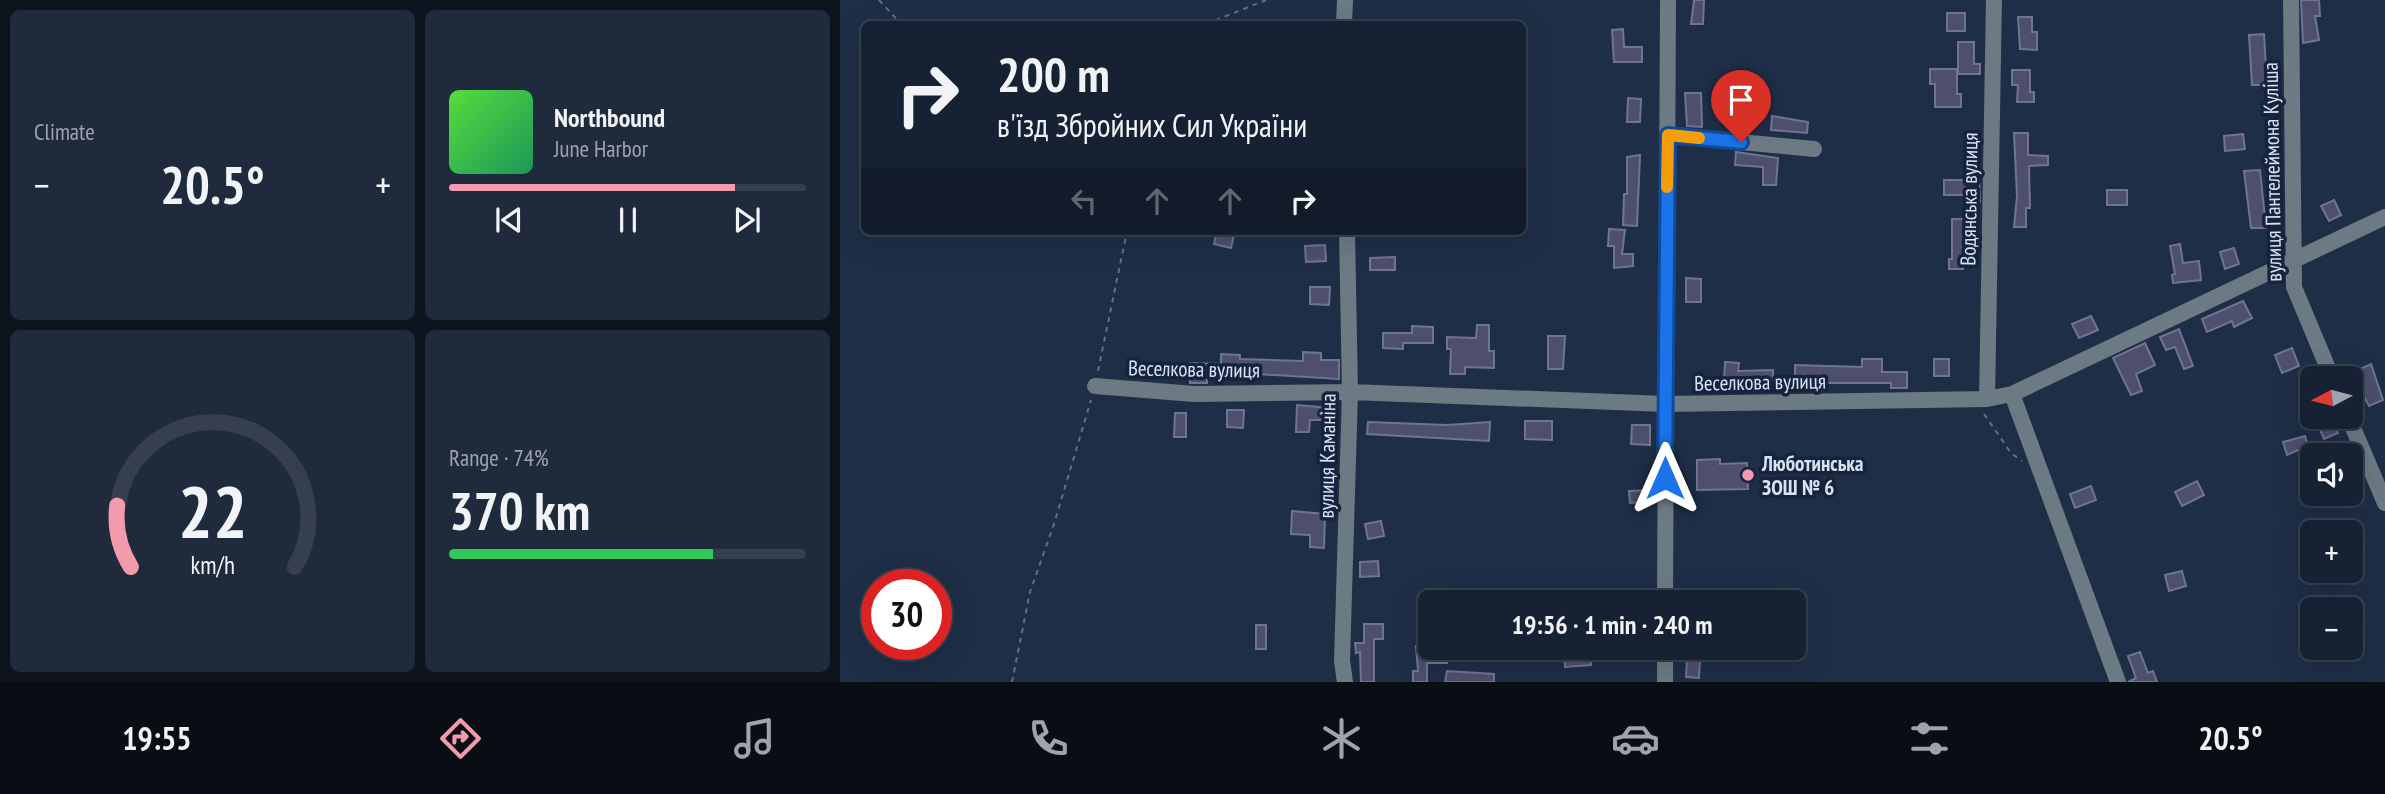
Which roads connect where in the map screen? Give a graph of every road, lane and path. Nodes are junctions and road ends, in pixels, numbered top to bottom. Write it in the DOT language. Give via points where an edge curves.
graph roads {
  1 [pos="879,0"];
  2 [pos="1266,0"];
  3 [pos="1345,0"];
  4 [pos="1668,0"];
  5 [pos="1994,0"];
  6 [pos="2291,0"];
  7 [pos="898,21"];
  8 [pos="1214,21"];
  9 [pos="1344,21"];
  10 [pos="1668,135"];
  11 [pos="1814,149"];
  12 [pos="2385,217"];
  13 [pos="1125,235"];
  14 [pos="1347,235"];
  15 [pos="2292,262"];
  16 [pos="2327,366"];
  17 [pos="1095,386"];
  18 [pos="1349,392"];
  19 [pos="2012,394"];
  20 [pos="1987,400"];
  21 [pos="1666,404"];
  22 [pos="2354,429"];
  23 [pos="2385,503"];
  24 [pos="1665,590"];
  25 [pos="1665,660"];
  26 [pos="1012,682"];
  27 [pos="1345,682"];
  28 [pos="1665,682"];
  29 [pos="2118,682"];
  1 -- 7 [label="path"];
  2 -- 8 [label="path"];
  3 -- 9 [label="street"];
  4 -- 10 [label="street"];
  5 -- 20 [label="street, Водянська вулиця"];
  6 -- 15 [label="street, вулиця Пантелеймона Куліша"];
  10 -- 11 [label="street"];
  10 -- 21 [label="street"];
  12 -- 15 [label="street, Веселкова вулиця"];
  13 -- 17 [label="path"];
  14 -- 18 [label="street, вулиця Каманіна"];
  15 -- 16 [label="street, вулиця Пантелеймона Куліша" via="2294,287"];
  15 -- 19 [label="street, Веселкова вулиця"];
  17 -- 18 [label="street, Веселкова вулиця" via="1194,394"];
  17 -- 26 [label="path" via="1030,592"];
  18 -- 21 [label="street, Веселкова вулиця"];
  18 -- 27 [label="street, вулиця Каманіна"];
  19 -- 20 [label="street, Веселкова вулиця"];
  19 -- 29 [label="street"];
  20 -- 21 [label="street, Веселкова вулиця"];
  21 -- 24 [label="street"];
  22 -- 23 [label="street"];
  25 -- 28 [label="street"];
}
